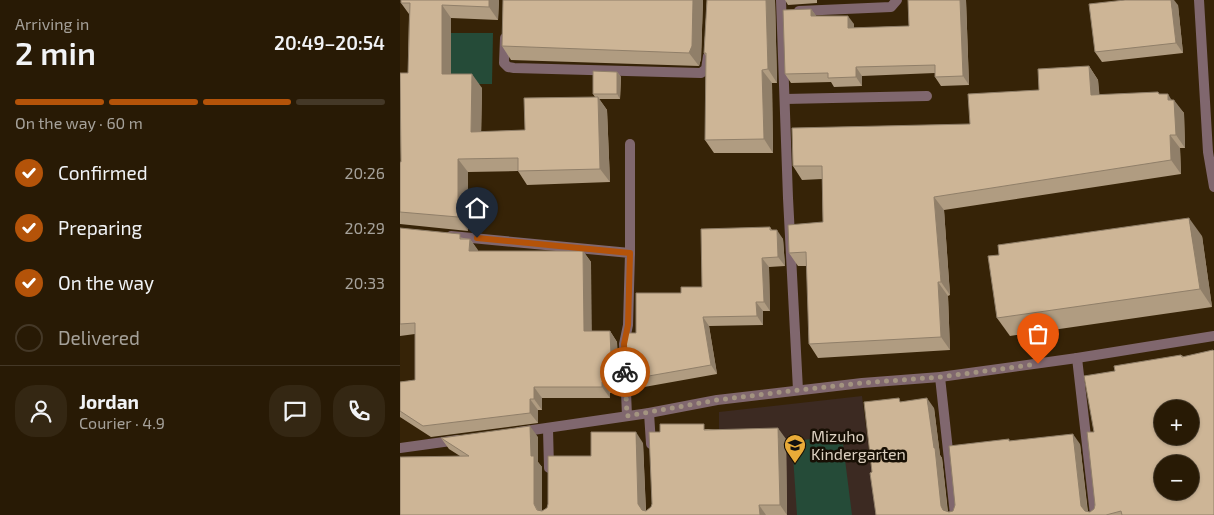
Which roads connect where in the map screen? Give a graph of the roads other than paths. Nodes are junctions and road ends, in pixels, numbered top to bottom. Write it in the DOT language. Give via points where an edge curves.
graph roads {
  1 [pos="781,0"];
  2 [pos="897,0"];
  3 [pos="1199,0"];
  4 [pos="781,12"];
  5 [pos="505,27"];
  6 [pos="708,50"];
  7 [pos="926,96"];
  8 [pos="785,99"];
  9 [pos="630,144"];
  10 [pos="1214,187"];
  11 [pos="438,235"];
  12 [pos="630,253"];
  13 [pos="1214,336"];
  14 [pos="1077,358"];
  15 [pos="940,377"];
  16 [pos="798,390"];
  17 [pos="649,413"];
  18 [pos="627,416"];
  19 [pos="548,429"];
  20 [pos="508,434"];
  21 [pos="469,439"];
  22 [pos="400,448"];
  23 [pos="651,458"];
  24 [pos="549,479"];
  25 [pos="955,515"];
  26 [pos="1095,515"];
  1 -- 4 [label="street"];
  2 -- 4 [label="street" via="891,7"];
  3 -- 10 [label="street" via="1208,152"];
  4 -- 8 [label="street"];
  5 -- 6 [label="street" via="504,63 514,68 701,73 706,69"];
  7 -- 8 [label="street"];
  8 -- 16 [label="street"];
  9 -- 12 [label="street"];
  11 -- 12 [label="street"];
  12 -- 18 [label="street" via="628,325 624,344"];
  13 -- 14 [label="street"];
  14 -- 15 [label="street"];
  14 -- 26 [label="street"];
  15 -- 16 [label="street"];
  15 -- 25 [label="street"];
  16 -- 17 [label="street"];
  17 -- 18 [label="street"];
  17 -- 23 [label="street"];
  18 -- 19 [label="street"];
  19 -- 20 [label="street"];
  19 -- 24 [label="street"];
  21 -- 22 [label="street"];
}
